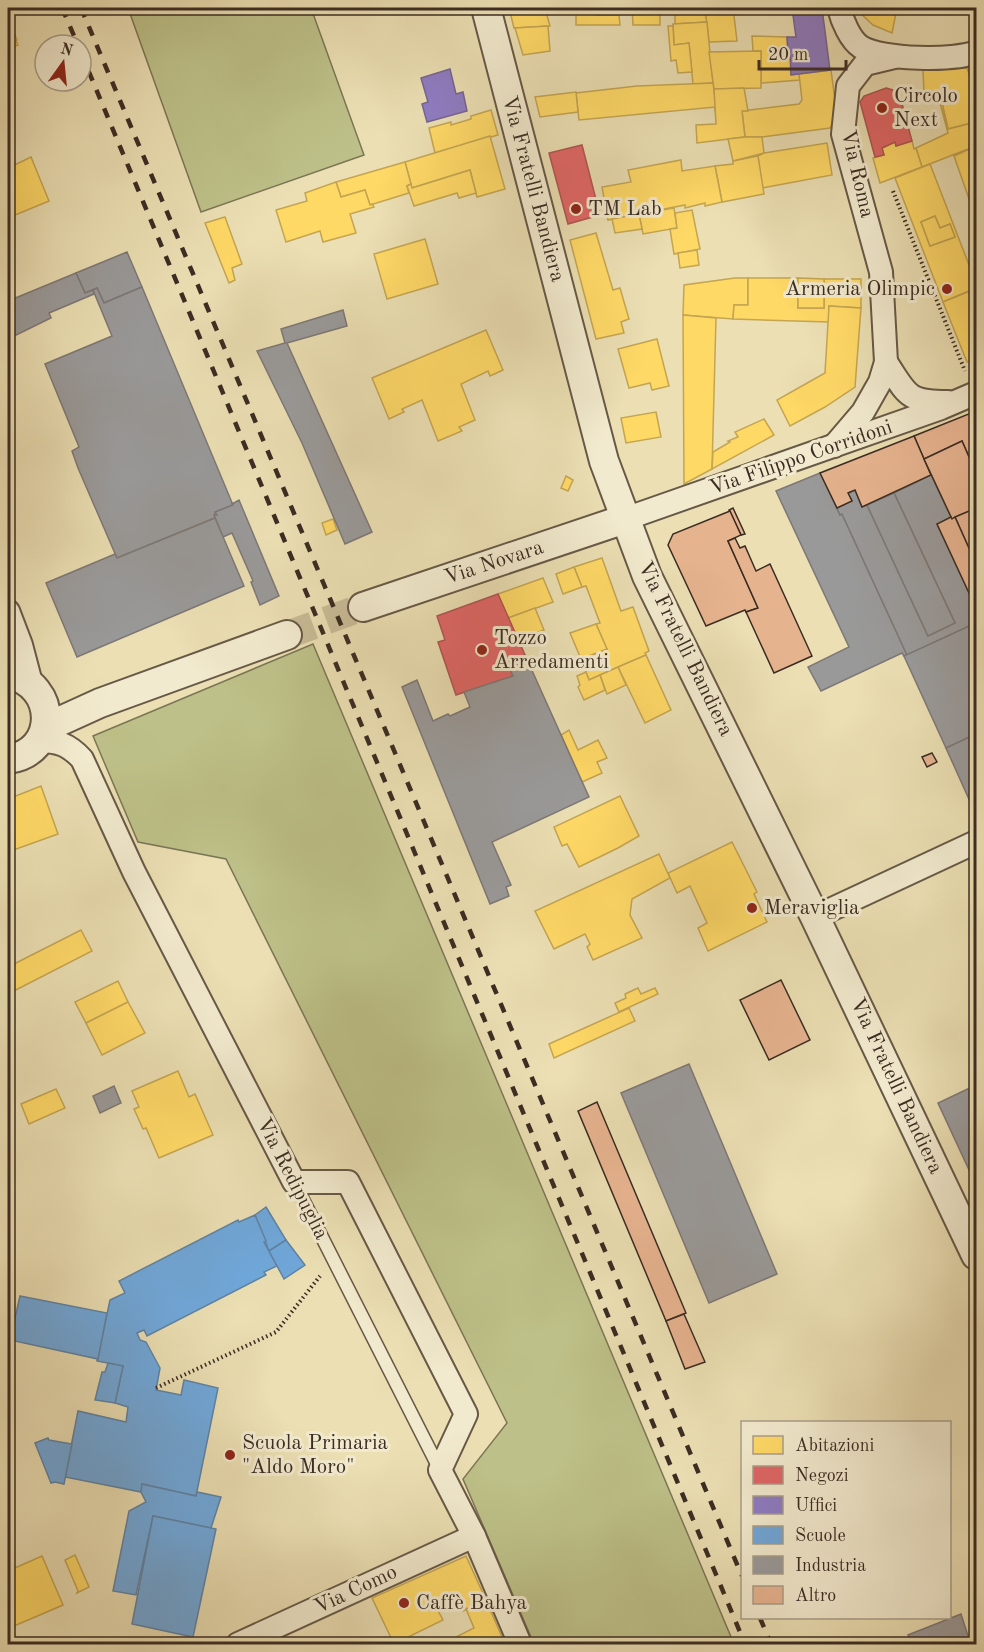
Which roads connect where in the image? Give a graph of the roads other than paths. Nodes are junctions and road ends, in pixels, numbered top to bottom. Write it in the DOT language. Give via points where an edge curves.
graph roads {
  1 [pos="486,8"];
  2 [pos="839,8"];
  3 [pos="976,52"];
  4 [pos="894,57"];
  5 [pos="886,362"];
  6 [pos="969,397"];
  7 [pos="834,446"];
  8 [pos="625,519"];
  9 [pos="363,607"];
  10 [pos="8,612"];
  11 [pos="287,635"];
  12 [pos="26,684"];
  13 [pos="100,703"];
  14 [pos="41,735"];
  15 [pos="8,759"];
  16 [pos="976,842"];
  17 [pos="816,917"];
  18 [pos="294,1182"];
  19 [pos="976,1255"];
  20 [pos="440,1470"];
  21 [pos="474,1536"];
  22 [pos="238,1644"];
  23 [pos="520,1644"];
  1 -- 8 [label="street, Via Fratelli Bandiera" via="604,461"];
  2 -- 4 [label="street" via="842,23 861,47"];
  3 -- 4 [label="street" via="913,59"];
  4 -- 5 [label="street, Via Roma" via="865,64 848,86 843,134 881,272"];
  5 -- 6 [label="street" via="916,400"];
  5 -- 7 [label="street, Via Roma" via="863,412"];
  6 -- 7 [label="street, Via Filippo Corridoni"];
  7 -- 8 [label="street, Via Filippo Corridoni"];
  8 -- 9 [label="street, Via Novara"];
  8 -- 17 [label="street, Via Fratelli Bandiera" via="647,576"];
  10 -- 12 [label="street" via="21,645"];
  11 -- 13 [label="street"];
  12 -- 13 [label="street"];
  12 -- 14 [label="street" via="45,706"];
  13 -- 14 [label="street"];
  14 -- 15 [label="street" via="28,752"];
  14 -- 18 [label="street, Via Redipuglia" via="71,747 82,759 134,872"];
  16 -- 17 [label="street"];
  17 -- 19 [label="street, Via Fratelli Bandiera"];
  18 -- 20 [label="lane, Via Redipuglia"];
  18 -- 20 [label="street" via="348,1182 466,1414"];
  20 -- 21 [label="street, Via Redipuglia"];
  21 -- 22 [label="street, Via Como"];
  21 -- 23 [label="street, Via Redipuglia"];
}
